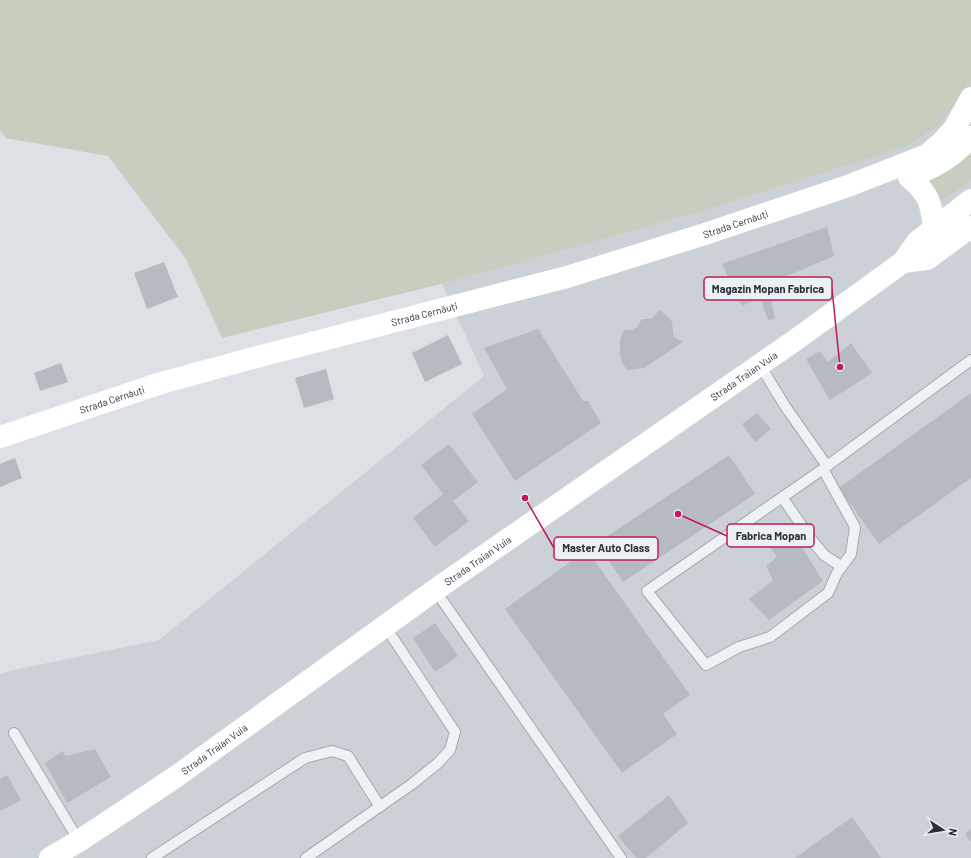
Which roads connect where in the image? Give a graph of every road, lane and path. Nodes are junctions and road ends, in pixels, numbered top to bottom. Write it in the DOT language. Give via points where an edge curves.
graph roads {
  1 [pos="971,98"];
  2 [pos="971,137"];
  3 [pos="909,177"];
  4 [pos="848,186"];
  5 [pos="971,200"];
  6 [pos="971,227"];
  7 [pos="934,228"];
  8 [pos="903,262"];
  9 [pos="971,360"];
  10 [pos="760,365"];
  11 [pos="0,437"];
  12 [pos="825,468"];
  13 [pos="782,497"];
  14 [pos="842,567"];
  15 [pos="435,590"];
  16 [pos="385,626"];
  17 [pos="14,733"];
  18 [pos="380,806"];
  19 [pos="79,841"];
  20 [pos="50,858"];
  21 [pos="152,858"];
  22 [pos="306,858"];
  23 [pos="621,858"];
  1 -- 4 [label="main road, Strada Cernăuți" via="954,129 927,154"];
  2 -- 3 [label="main road, Strada Cernăuți" via="946,161"];
  3 -- 4 [label="main road, Strada Cernăuți" via="890,182"];
  3 -- 7 [label="main road" via="923,189 929,201"];
  4 -- 11 [label="main road, Strada Cernăuți" via="567,277 161,383"];
  5 -- 7 [label="main road, Strada Traian Vuia"];
  6 -- 8 [label="main road, Strada Traian Vuia" via="927,259"];
  7 -- 8 [label="main road, Strada Traian Vuia" via="917,242"];
  8 -- 10 [label="main road, Strada Traian Vuia"];
  9 -- 12 [label="lane"];
  10 -- 12 [label="lane"];
  10 -- 15 [label="main road, Strada Traian Vuia"];
  12 -- 13 [label="lane"];
  12 -- 14 [label="lane" via="854,527 851,554"];
  13 -- 14 [label="lane" via="824,555"];
  13 -- 14 [label="lane" via="647,591 706,665 740,647 770,637 828,593"];
  15 -- 16 [label="main road, Strada Traian Vuia"];
  15 -- 23 [label="lane"];
  16 -- 18 [label="lane" via="455,732 450,750 438,763"];
  16 -- 19 [label="main road, Strada Traian Vuia" via="174,778"];
  17 -- 19 [label="lane"];
  18 -- 21 [label="lane" via="348,756 332,751 305,758"];
  18 -- 22 [label="lane"];
  19 -- 20 [label="main road, Strada Traian Vuia"];
}
